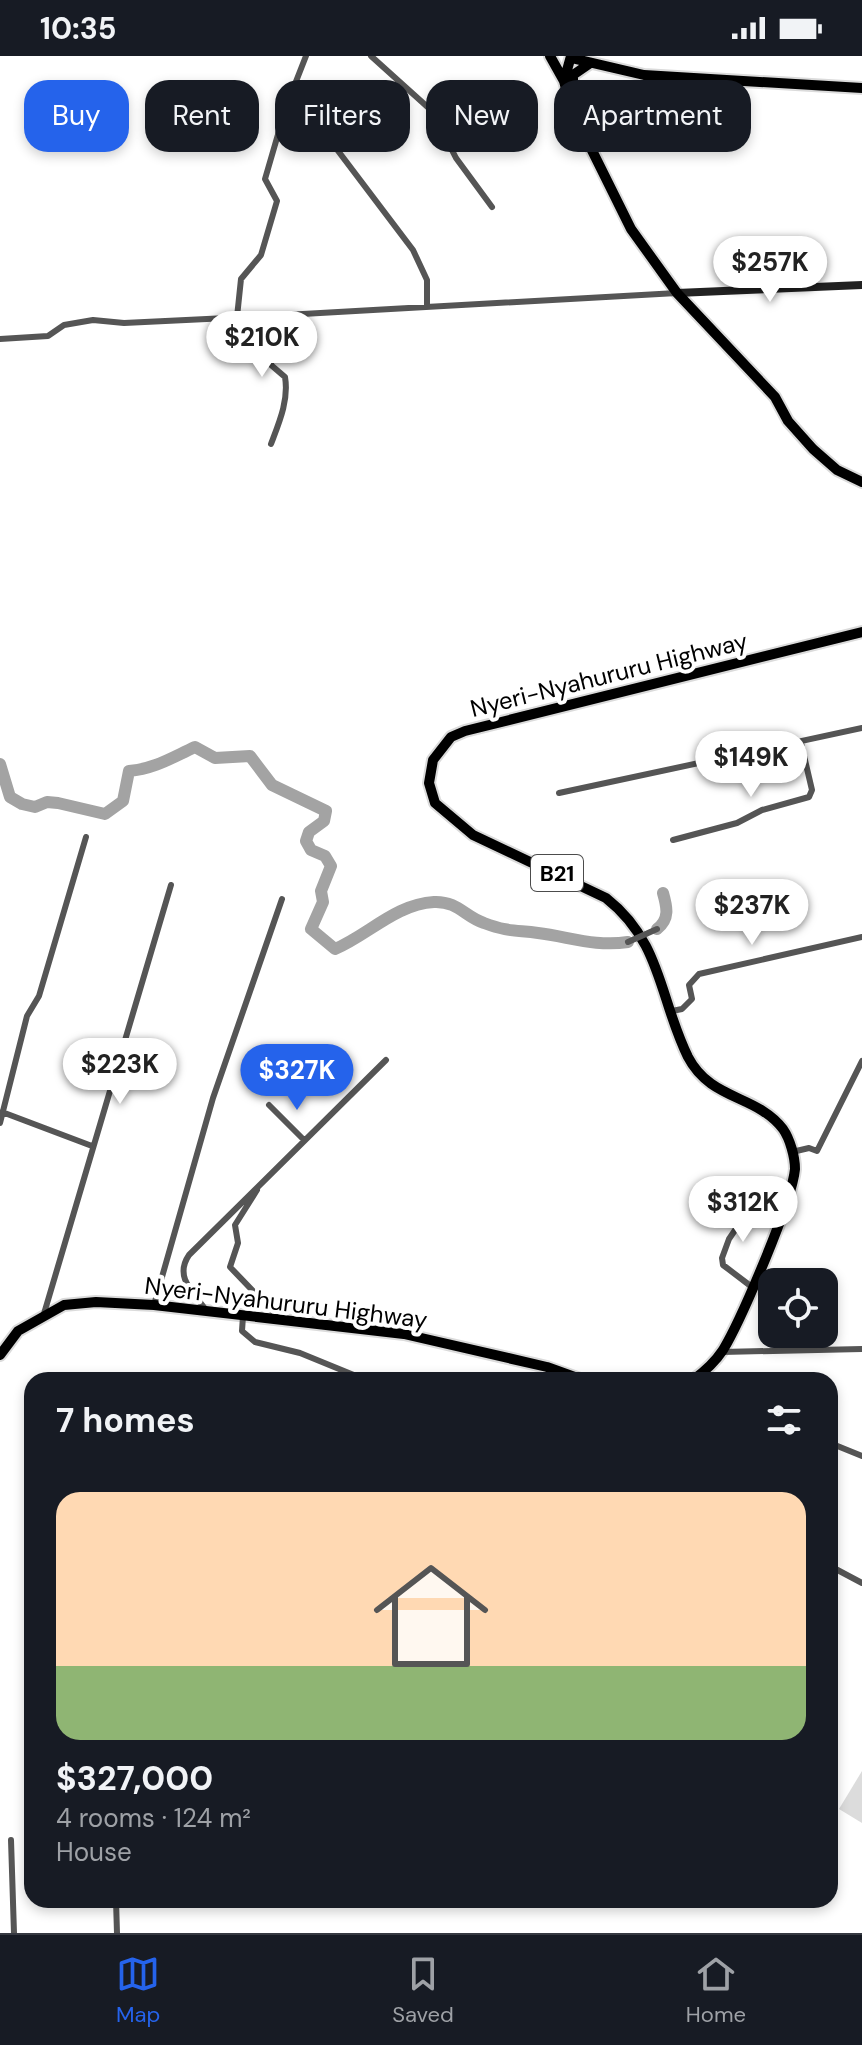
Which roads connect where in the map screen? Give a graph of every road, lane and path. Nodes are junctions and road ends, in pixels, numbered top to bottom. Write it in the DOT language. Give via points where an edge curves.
graph roads {
  1 [pos="306,56"];
  2 [pos="371,56"];
  3 [pos="550,56"];
  4 [pos="569,57"];
  5 [pos="585,58"];
  6 [pos="297,80"];
  7 [pos="568,80"];
  8 [pos="862,88"];
  9 [pos="275,145"];
  10 [pos="339,152"];
  11 [pos="594,152"];
  12 [pos="492,207"];
  13 [pos="862,285"];
  14 [pos="677,293"];
  15 [pos="427,305"];
  16 [pos="275,315"];
  17 [pos="237,317"];
  18 [pos="0,339"];
  19 [pos="271,444"];
  20 [pos="862,482"];
  21 [pos="862,632"];
  22 [pos="862,728"];
  23 [pos="801,743"];
  24 [pos="559,793"];
  25 [pos="86,837"];
  26 [pos="673,840"];
  27 [pos="171,885"];
  28 [pos="282,899"];
  29 [pos="657,929"];
  30 [pos="862,937"];
  31 [pos="628,942"];
  32 [pos="672,1011"];
  33 [pos="386,1060"];
  34 [pos="862,1061"];
  35 [pos="269,1105"];
  36 [pos="1,1112"];
  37 [pos="0,1123"];
  38 [pos="304,1140"];
  39 [pos="92,1146"];
  40 [pos="792,1152"];
  41 [pos="264,1179"];
  42 [pos="779,1219"];
  43 [pos="752,1287"];
  44 [pos="154,1305"];
  45 [pos="208,1313"];
  46 [pos="243,1316"];
  47 [pos="42,1320"];
  48 [pos="280,1320"];
  49 [pos="862,1349"];
  50 [pos="722,1352"];
  51 [pos="0,1355"];
  52 [pos="346,1372"];
  53 [pos="561,1372"];
  54 [pos="701,1372"];
  55 [pos="838,1446"];
  56 [pos="862,1456"];
  57 [pos="838,1570"];
  58 [pos="862,1583"];
  59 [pos="11,1840"];
  60 [pos="116,1908"];
  61 [pos="14,1933"];
  62 [pos="117,1933"];
  1 -- 6 [label="street"];
  2 -- 12 [label="street" via="432,111 456,158"];
  3 -- 7 [label="highway"];
  4 -- 5 [label="highway"];
  4 -- 7 [label="highway"];
  5 -- 7 [label="highway"];
  5 -- 8 [label="highway" via="644,75"];
  9 -- 17 [label="street" via="265,179 276,194 276,205 261,255 241,279"];
  10 -- 15 [label="street" via="413,250 427,280"];
  11 -- 14 [label="highway" via="631,229"];
  13 -- 14 [label="street"];
  14 -- 15 [label="street"];
  14 -- 20 [label="highway" via="775,397 813,449 837,470"];
  15 -- 16 [label="street"];
  16 -- 17 [label="street"];
  16 -- 19 [label="street" via="271,365 286,383"];
  17 -- 18 [label="street" via="93,320 64,325 48,336"];
  21 -- 32 [label="highway, Nyeri-Nyahururu Highway / B21" via="488,725 451,737 433,760 430,793 453,820 623,911 654,959"];
  22 -- 23 [label="street"];
  23 -- 24 [label="street"];
  23 -- 26 [label="street" via="809,797"];
  25 -- 36 [label="street"];
  27 -- 39 [label="street"];
  28 -- 44 [label="street" via="213,1098"];
  29 -- 31 [label="street, bridge"];
  30 -- 32 [label="street" via="699,974 689,985 692,999"];
  32 -- 40 [label="highway, Nyeri-Nyahururu Highway / B21" via="698,1075 772,1119"];
  33 -- 38 [label="street"];
  34 -- 40 [label="street" via="817,1151"];
  35 -- 38 [label="street"];
  36 -- 37 [label="street"];
  36 -- 39 [label="street"];
  38 -- 41 [label="street"];
  39 -- 47 [label="street"];
  40 -- 42 [label="highway" via="795,1167"];
  41 -- 45 [label="street" via="182,1266 183,1278"];
  41 -- 48 [label="street" via="235,1225 238,1243 230,1267"];
  42 -- 43 [label="highway"];
  42 -- 43 [label="street" via="748,1211 725,1248 723,1265"];
  43 -- 50 [label="highway"];
  44 -- 45 [label="highway, Nyeri-Nyahururu Highway"];
  44 -- 47 [label="highway, Nyeri-Nyahururu Highway" via="77,1303 48,1312"];
  45 -- 46 [label="highway, Nyeri-Nyahururu Highway"];
  46 -- 48 [label="highway, Nyeri-Nyahururu Highway"];
  46 -- 52 [label="street" via="242,1331 248,1339"];
  47 -- 51 [label="highway, Nyeri-Nyahururu Highway" via="18,1331"];
  48 -- 53 [label="highway, Nyeri-Nyahururu Highway" via="404,1334"];
  49 -- 50 [label="street"];
  50 -- 54 [label="highway"];
  55 -- 56 [label="street"];
  57 -- 58 [label="street"];
  59 -- 61 [label="street"];
  60 -- 62 [label="street"];
}
